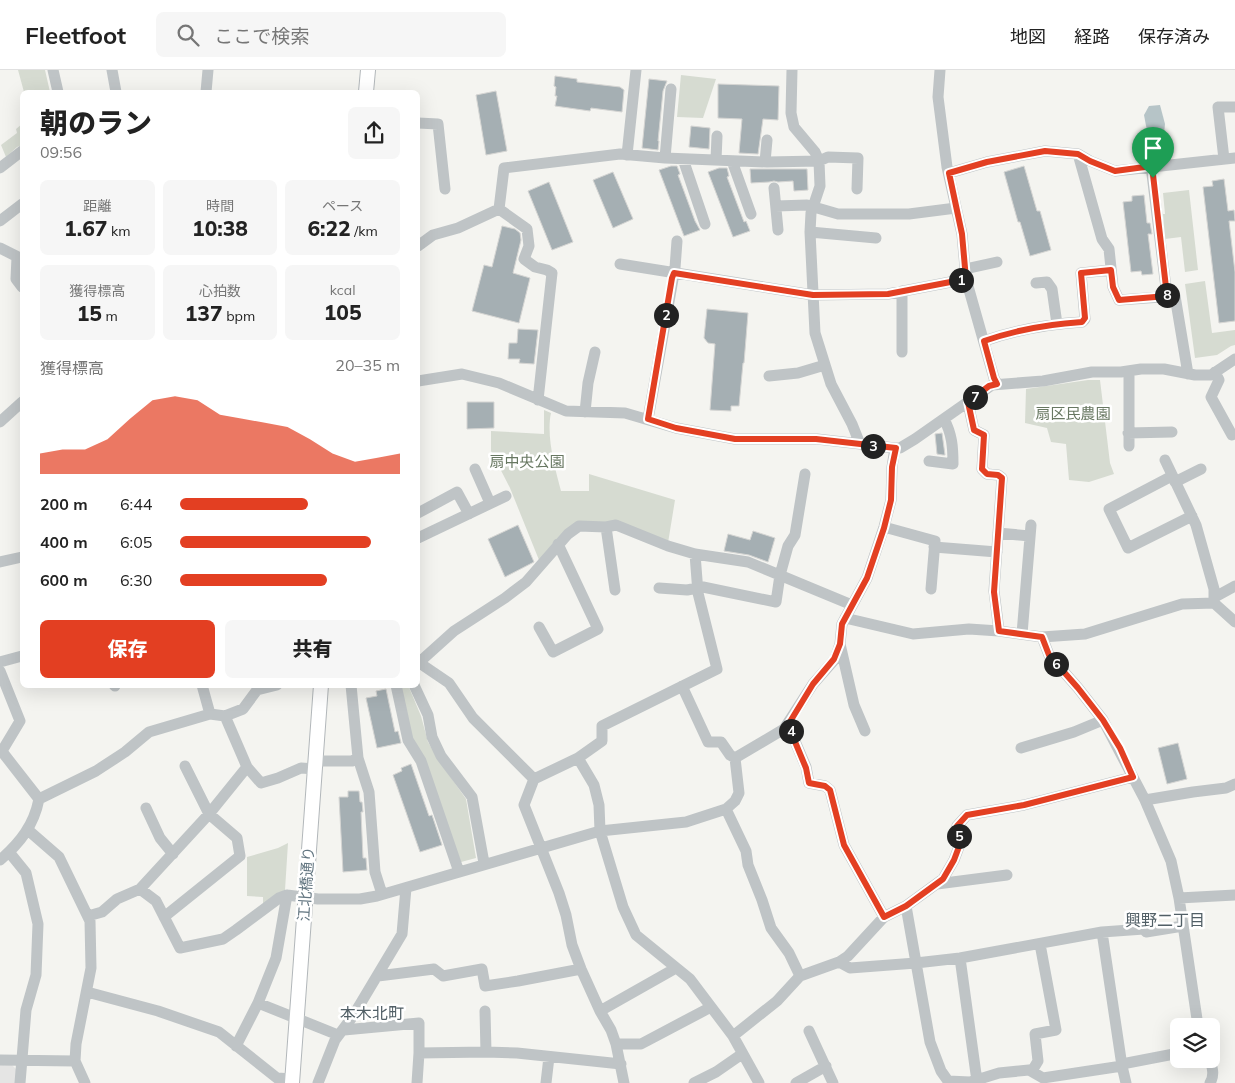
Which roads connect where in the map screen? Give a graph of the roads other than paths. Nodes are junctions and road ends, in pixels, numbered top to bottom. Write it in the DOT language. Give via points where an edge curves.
graph roads {
  1 [pos="53,70"];
  2 [pos="112,70"];
  3 [pos="208,70"];
  4 [pos="368,70"];
  5 [pos="636,70"];
  6 [pos="792,70"];
  7 [pos="940,70"];
  8 [pos="671,89"];
  9 [pos="58,90"];
  10 [pos="116,90"];
  11 [pos="206,90"];
  12 [pos="366,90"];
  13 [pos="1235,106"];
  14 [pos="420,123"];
  15 [pos="717,136"];
  16 [pos="767,140"];
  17 [pos="20,154"];
  18 [pos="1078,154"];
  19 [pos="627,155"];
  20 [pos="665,158"];
  21 [pos="1230,158"];
  22 [pos="683,159"];
  23 [pos="716,160"];
  24 [pos="732,161"];
  25 [pos="819,161"];
  26 [pos="765,162"];
  27 [pos="1152,166"];
  28 [pos="0,168"];
  29 [pos="949,173"];
  30 [pos="774,188"];
  31 [pos="445,189"];
  32 [pos="858,189"];
  33 [pos="20,206"];
  34 [pos="776,206"];
  35 [pos="813,208"];
  36 [pos="956,208"];
  37 [pos="499,209"];
  38 [pos="751,214"];
  39 [pos="0,221"];
  40 [pos="705,224"];
  41 [pos="778,230"];
  42 [pos="810,232"];
  43 [pos="876,238"];
  44 [pos="677,241"];
  45 [pos="420,245"];
  46 [pos="0,248"];
  47 [pos="20,258"];
  48 [pos="997,262"];
  49 [pos="620,264"];
  50 [pos="1111,270"];
  51 [pos="674,273"];
  52 [pos="965,274"];
  53 [pos="1036,283"];
  54 [pos="20,284"];
  55 [pos="902,291"];
  56 [pos="813,295"];
  57 [pos="1167,296"];
  58 [pos="1057,324"];
  59 [pos="984,341"];
  60 [pos="596,352"];
  61 [pos="902,352"];
  62 [pos="1235,359"];
  63 [pos="825,365"];
  64 [pos="1129,371"];
  65 [pos="1215,372"];
  66 [pos="1188,374"];
  67 [pos="769,376"];
  68 [pos="420,381"];
  69 [pos="997,384"];
  70 [pos="538,400"];
  71 [pos="968,402"];
  72 [pos="20,404"];
  73 [pos="585,412"];
  74 [pos="648,419"];
  75 [pos="944,419"];
  76 [pos="0,422"];
  77 [pos="1172,432"];
  78 [pos="1128,434"];
  79 [pos="1232,435"];
  80 [pos="860,444"];
  81 [pos="1129,446"];
  82 [pos="896,448"];
  83 [pos="1165,460"];
  84 [pos="928,461"];
  85 [pos="475,469"];
  86 [pos="1201,469"];
  87 [pos="805,474"];
  88 [pos="1174,479"];
  89 [pos="506,496"];
  90 [pos="490,503"];
  91 [pos="420,512"];
  92 [pos="469,514"];
  93 [pos="1192,516"];
  94 [pos="606,527"];
  95 [pos="884,528"];
  96 [pos="998,533"];
  97 [pos="420,537"];
  98 [pos="558,544"];
  99 [pos="934,547"];
  100 [pos="997,552"];
  101 [pos="695,554"];
  102 [pos="20,557"];
  103 [pos="0,562"];
  104 [pos="780,575"];
  105 [pos="1235,586"];
  106 [pos="659,588"];
  107 [pos="698,588"];
  108 [pos="931,589"];
  109 [pos="615,590"];
  110 [pos="1215,600"];
  111 [pos="852,605"];
  112 [pos="845,618"];
  113 [pos="1235,622"];
  114 [pos="539,627"];
  115 [pos="999,631"];
  116 [pos="1022,634"];
  117 [pos="1042,637"];
  118 [pos="840,644"];
  119 [pos="20,657"];
  120 [pos="420,659"];
  121 [pos="0,662"];
  122 [pos="420,663"];
  123 [pos="0,671"];
  124 [pos="682,686"];
  125 [pos="203,688"];
  126 [pos="255,688"];
  127 [pos="321,688"];
  128 [pos="351,688"];
  129 [pos="397,688"];
  130 [pos="415,688"];
  131 [pos="210,714"];
  132 [pos="225,716"];
  133 [pos="1103,720"];
  134 [pos="788,725"];
  135 [pos="865,731"];
  136 [pos="1021,748"];
  137 [pos="1,750"];
  138 [pos="358,758"];
  139 [pos="578,758"];
  140 [pos="735,758"];
  141 [pos="315,765"];
  142 [pos="185,766"];
  143 [pos="247,768"];
  144 [pos="1133,777"];
  145 [pos="534,779"];
  146 [pos="1235,784"];
  147 [pos="39,799"];
  148 [pos="1145,800"];
  149 [pos="146,808"];
  150 [pos="726,808"];
  151 [pos="209,814"];
  152 [pos="28,830"];
  153 [pos="600,831"];
  154 [pos="541,847"];
  155 [pos="173,854"];
  156 [pos="5,856"];
  157 [pos="484,863"];
  158 [pos="459,872"];
  159 [pos="1008,875"];
  160 [pos="935,884"];
  161 [pos="406,888"];
  162 [pos="140,889"];
  163 [pos="382,894"];
  164 [pos="287,895"];
  165 [pos="1235,895"];
  166 [pos="305,896"];
  167 [pos="1179,898"];
  168 [pos="906,906"];
  169 [pos="88,916"];
  170 [pos="164,917"];
  171 [pos="884,917"];
  172 [pos="1182,926"];
  173 [pos="1102,932"];
  174 [pos="1040,944"];
  175 [pos="960,958"];
  176 [pos="839,962"];
  177 [pos="916,963"];
  178 [pos="676,968"];
  179 [pos="581,969"];
  180 [pos="378,976"];
  181 [pos="800,976"];
  182 [pos="87,992"];
  183 [pos="258,1002"];
  184 [pos="711,1007"];
  185 [pos="485,1011"];
  186 [pos="600,1011"];
  187 [pos="1197,1018"];
  188 [pos="297,1019"];
  189 [pos="809,1031"];
  190 [pos="341,1032"];
  191 [pos="733,1036"];
  192 [pos="616,1044"];
  193 [pos="236,1046"];
  194 [pos="486,1052"];
  195 [pos="420,1053"];
  196 [pos="742,1054"];
  197 [pos="1170,1055"];
  198 [pos="549,1057"];
  199 [pos="0,1060"];
  200 [pos="20,1061"];
  201 [pos="75,1062"];
  202 [pos="621,1064"];
  203 [pos="1122,1065"];
  204 [pos="826,1066"];
  205 [pos="1211,1068"];
  206 [pos="1032,1071"];
  207 [pos="292,1081"];
  208 [pos="978,1081"];
  209 [pos="20,1083"];
  210 [pos="85,1083"];
  211 [pos="318,1083"];
  212 [pos="417,1083"];
  213 [pos="546,1083"];
  214 [pos="624,1083"];
  215 [pos="694,1083"];
  216 [pos="759,1083"];
  217 [pos="796,1083"];
  218 [pos="834,1083"];
  219 [pos="1126,1083"];
  220 [pos="1210,1083"];
  1 -- 9 [label="street"];
  2 -- 10 [label="street"];
  3 -- 11 [label="street"];
  4 -- 12 [label="main road"];
  5 -- 19 [label="street"];
  6 -- 25 [label="street" via="791,113 794,127"];
  7 -- 29 [label="street" via="938,97"];
  8 -- 20 [label="street"];
  13 -- 21 [label="street" via="1218,107"];
  14 -- 31 [label="street" via="438,124"];
  15 -- 23 [label="street"];
  16 -- 26 [label="street"];
  17 -- 28 [label="street"];
  18 -- 27 [label="street" via="1115,171"];
  18 -- 29 [label="street" via="1045,151"];
  18 -- 50 [label="street" via="1102,238 1109,249"];
  19 -- 20 [label="street"];
  19 -- 37 [label="street" via="504,168"];
  20 -- 22 [label="street"];
  21 -- 27 [label="street"];
  22 -- 23 [label="street"];
  22 -- 40 [label="street"];
  23 -- 24 [label="street"];
  24 -- 26 [label="street"];
  24 -- 38 [label="street"];
  25 -- 26 [label="street"];
  25 -- 32 [label="street" via="828,157 858,158"];
  25 -- 35 [label="street" via="820,186"];
  27 -- 57 [label="street"];
  29 -- 36 [label="street"];
  30 -- 34 [label="street"];
  33 -- 39 [label="street"];
  34 -- 35 [label="street" via="807,205"];
  34 -- 41 [label="street"];
  35 -- 36 [label="street" via="838,214 909,214"];
  35 -- 42 [label="street"];
  36 -- 52 [label="street"];
  37 -- 45 [label="street" via="458,228 433,235"];
  37 -- 70 [label="street" via="527,229 530,246 524,259 552,273"];
  42 -- 43 [label="street"];
  42 -- 56 [label="street"];
  44 -- 51 [label="street"];
  46 -- 47 [label="street"];
  47 -- 54 [label="street" via="16,279"];
  48 -- 52 [label="street"];
  49 -- 51 [label="street"];
  50 -- 57 [label="street" via="1119,300"];
  50 -- 58 [label="street" via="1081,273 1085,318 1082,322"];
  51 -- 56 [label="street"];
  51 -- 74 [label="street"];
  52 -- 55 [label="street"];
  52 -- 59 [label="street"];
  53 -- 58 [label="street" via="1047,282 1052,289"];
  55 -- 56 [label="street"];
  55 -- 61 [label="street"];
  56 -- 63 [label="street" via="815,333"];
  57 -- 66 [label="street" via="1175,296"];
  58 -- 59 [label="street"];
  59 -- 69 [label="street"];
  60 -- 73 [label="street"];
  62 -- 65 [label="street"];
  63 -- 67 [label="street" via="798,373"];
  63 -- 80 [label="street"];
  64 -- 66 [label="street" via="1164,369"];
  64 -- 69 [label="street" via="1092,372 1043,381"];
  64 -- 78 [label="street"];
  65 -- 66 [label="street"];
  65 -- 79 [label="street" via="1219,380 1211,397"];
  68 -- 70 [label="street" via="462,374 499,383"];
  69 -- 71 [label="street" via="989,386"];
  70 -- 73 [label="street" via="566,412"];
  71 -- 75 [label="street"];
  71 -- 96 [label="street" via="974,430 984,435 982,469 987,474 1002,478"];
  72 -- 76 [label="street"];
  73 -- 74 [label="street" via="625,413"];
  74 -- 80 [label="street" via="735,439 816,439"];
  75 -- 82 [label="street"];
  75 -- 84 [label="street" via="953,446 952,464"];
  77 -- 78 [label="street"];
  78 -- 81 [label="street"];
  80 -- 82 [label="street"];
  82 -- 95 [label="street" via="891,500"];
  83 -- 88 [label="street"];
  85 -- 90 [label="street"];
  86 -- 88 [label="street"];
  87 -- 104 [label="street" via="795,535 788,546"];
  88 -- 93 [label="street"];
  88 -- 93 [label="street" via="1109,509 1128,548"];
  89 -- 90 [label="street"];
  90 -- 92 [label="street"];
  91 -- 92 [label="street" via="457,492"];
  92 -- 97 [label="street"];
  93 -- 110 [label="street"];
  94 -- 98 [label="street" via="579,526"];
  94 -- 101 [label="street" via="616,525"];
  94 -- 109 [label="street"];
  95 -- 99 [label="street" via="934,540"];
  95 -- 111 [label="street" via="867,578"];
  96 -- 100 [label="street"];
  96 -- 116 [label="street" via="1030,530"];
  98 -- 114 [label="street" via="598,629 554,652"];
  98 -- 120 [label="street" via="526,582 454,630"];
  99 -- 100 [label="street"];
  99 -- 108 [label="street"];
  100 -- 115 [label="street" via="994,592"];
  101 -- 104 [label="street" via="748,562"];
  101 -- 107 [label="street"];
  102 -- 103 [label="street"];
  104 -- 107 [label="street" via="776,602"];
  104 -- 111 [label="street"];
  105 -- 110 [label="street"];
  106 -- 107 [label="street"];
  107 -- 124 [label="street" via="717,670"];
  110 -- 113 [label="street"];
  110 -- 117 [label="street" via="1182,604 1085,634"];
  111 -- 112 [label="street"];
  112 -- 115 [label="street" via="914,634 969,629"];
  112 -- 118 [label="street"];
  115 -- 116 [label="street"];
  116 -- 117 [label="street"];
  117 -- 133 [label="street" via="1049,655"];
  118 -- 134 [label="street" via="834,659 813,684"];
  118 -- 135 [label="street" via="854,705"];
  119 -- 121 [label="street"];
  122 -- 145 [label="street" via="449,683 473,718"];
  123 -- 137 [label="street" via="20,721"];
  124 -- 139 [label="street" via="602,726 602,741"];
  124 -- 140 [label="street" via="708,742 721,742"];
  125 -- 131 [label="street"];
  126 -- 132 [label="street" via="243,709"];
  127 -- 141 [label="main road, 江北橋通り"];
  128 -- 138 [label="street"];
  129 -- 158 [label="street" via="408,740 421,761"];
  130 -- 157 [label="street" via="428,715 440,756 472,797"];
  131 -- 132 [label="street"];
  131 -- 147 [label="street" via="148,732 96,771"];
  132 -- 143 [label="street"];
  133 -- 136 [label="street"];
  133 -- 144 [label="street"];
  134 -- 140 [label="street"];
  134 -- 171 [label="street" via="809,783 830,790 844,845"];
  137 -- 147 [label="street"];
  138 -- 141 [label="street"];
  138 -- 163 [label="street" via="369,792 375,872"];
  139 -- 145 [label="street"];
  139 -- 153 [label="street" via="594,785 599,804"];
  140 -- 150 [label="street" via="739,793"];
  141 -- 143 [label="street" via="261,783"];
  141 -- 166 [label="main road, 江北橋通り"];
  142 -- 151 [label="street"];
  143 -- 151 [label="street"];
  144 -- 148 [label="street"];
  144 -- 160 [label="street" via="1024,805 967,815 957,826 960,844 954,860 943,879"];
  145 -- 154 [label="street" via="524,805"];
  146 -- 148 [label="street"];
  147 -- 152 [label="street"];
  148 -- 167 [label="street" via="1171,861"];
  149 -- 155 [label="street" via="160,838"];
  150 -- 153 [label="street" via="686,822"];
  150 -- 181 [label="street" via="746,851 771,928"];
  151 -- 155 [label="street"];
  151 -- 170 [label="street" via="237,838 240,856"];
  152 -- 156 [label="street"];
  152 -- 169 [label="street" via="60,857"];
  153 -- 154 [label="street"];
  153 -- 178 [label="street" via="623,907 636,935"];
  154 -- 157 [label="street"];
  154 -- 179 [label="street" via="559,893"];
  155 -- 162 [label="street"];
  156 -- 200 [label="street" via="26,873 38,924 36,975 26,1010"];
  157 -- 158 [label="street"];
  158 -- 161 [label="street"];
  159 -- 160 [label="street"];
  160 -- 168 [label="street"];
  161 -- 163 [label="street"];
  161 -- 180 [label="street" via="402,934"];
  162 -- 169 [label="street" via="117,899 102,912"];
  162 -- 170 [label="street" via="156,901"];
  163 -- 166 [label="street" via="360,899"];
  164 -- 166 [label="street"];
  164 -- 170 [label="street" via="278,898 223,938 180,948"];
  164 -- 183 [label="street" via="276,958"];
  165 -- 167 [label="street"];
  166 -- 188 [label="main road, 江北橋通り"];
  167 -- 172 [label="street"];
  168 -- 171 [label="street"];
  168 -- 177 [label="street"];
  169 -- 182 [label="street" via="91,968"];
  171 -- 176 [label="street"];
  172 -- 173 [label="street" via="1146,932 1144,929"];
  172 -- 187 [label="street"];
  173 -- 174 [label="street"];
  173 -- 203 [label="street"];
  174 -- 175 [label="street"];
  174 -- 206 [label="street" via="1056,1030 1035,1034 1038,1061"];
  175 -- 177 [label="street"];
  175 -- 208 [label="street"];
  176 -- 177 [label="street" via="850,968"];
  176 -- 181 [label="street"];
  177 -- 208 [label="street" via="930,1042 941,1071 948,1081"];
  178 -- 184 [label="street" via="690,979"];
  178 -- 186 [label="street"];
  179 -- 180 [label="street" via="485,986 482,969 443,976 434,969"];
  179 -- 186 [label="street"];
  180 -- 190 [label="street"];
  181 -- 191 [label="street" via="777,1001"];
  182 -- 193 [label="street" via="220,1032"];
  182 -- 201 [label="street"];
  183 -- 188 [label="street"];
  183 -- 193 [label="street"];
  184 -- 191 [label="street"];
  184 -- 192 [label="street" via="642,1044"];
  185 -- 194 [label="street"];
  186 -- 192 [label="street"];
  188 -- 190 [label="street"];
  188 -- 207 [label="main road, 江北橋通り"];
  189 -- 204 [label="street"];
  190 -- 195 [label="street" via="419,1023"];
  190 -- 211 [label="street"];
  191 -- 196 [label="street"];
  192 -- 202 [label="street"];
  193 -- 207 [label="street" via="277,1078"];
  194 -- 195 [label="street"];
  194 -- 198 [label="street"];
  195 -- 212 [label="street"];
  196 -- 215 [label="street"];
  196 -- 216 [label="street"];
  197 -- 203 [label="street"];
  198 -- 202 [label="street"];
  198 -- 213 [label="street"];
  199 -- 200 [label="street"];
  200 -- 201 [label="street"];
  200 -- 209 [label="street"];
  201 -- 210 [label="street"];
  202 -- 214 [label="street"];
  203 -- 206 [label="street" via="1042,1078"];
  203 -- 219 [label="street"];
  204 -- 217 [label="street"];
  204 -- 218 [label="street"];
  205 -- 220 [label="street" via="1213,1079"];
  206 -- 208 [label="street" via="1014,1070"];
}
